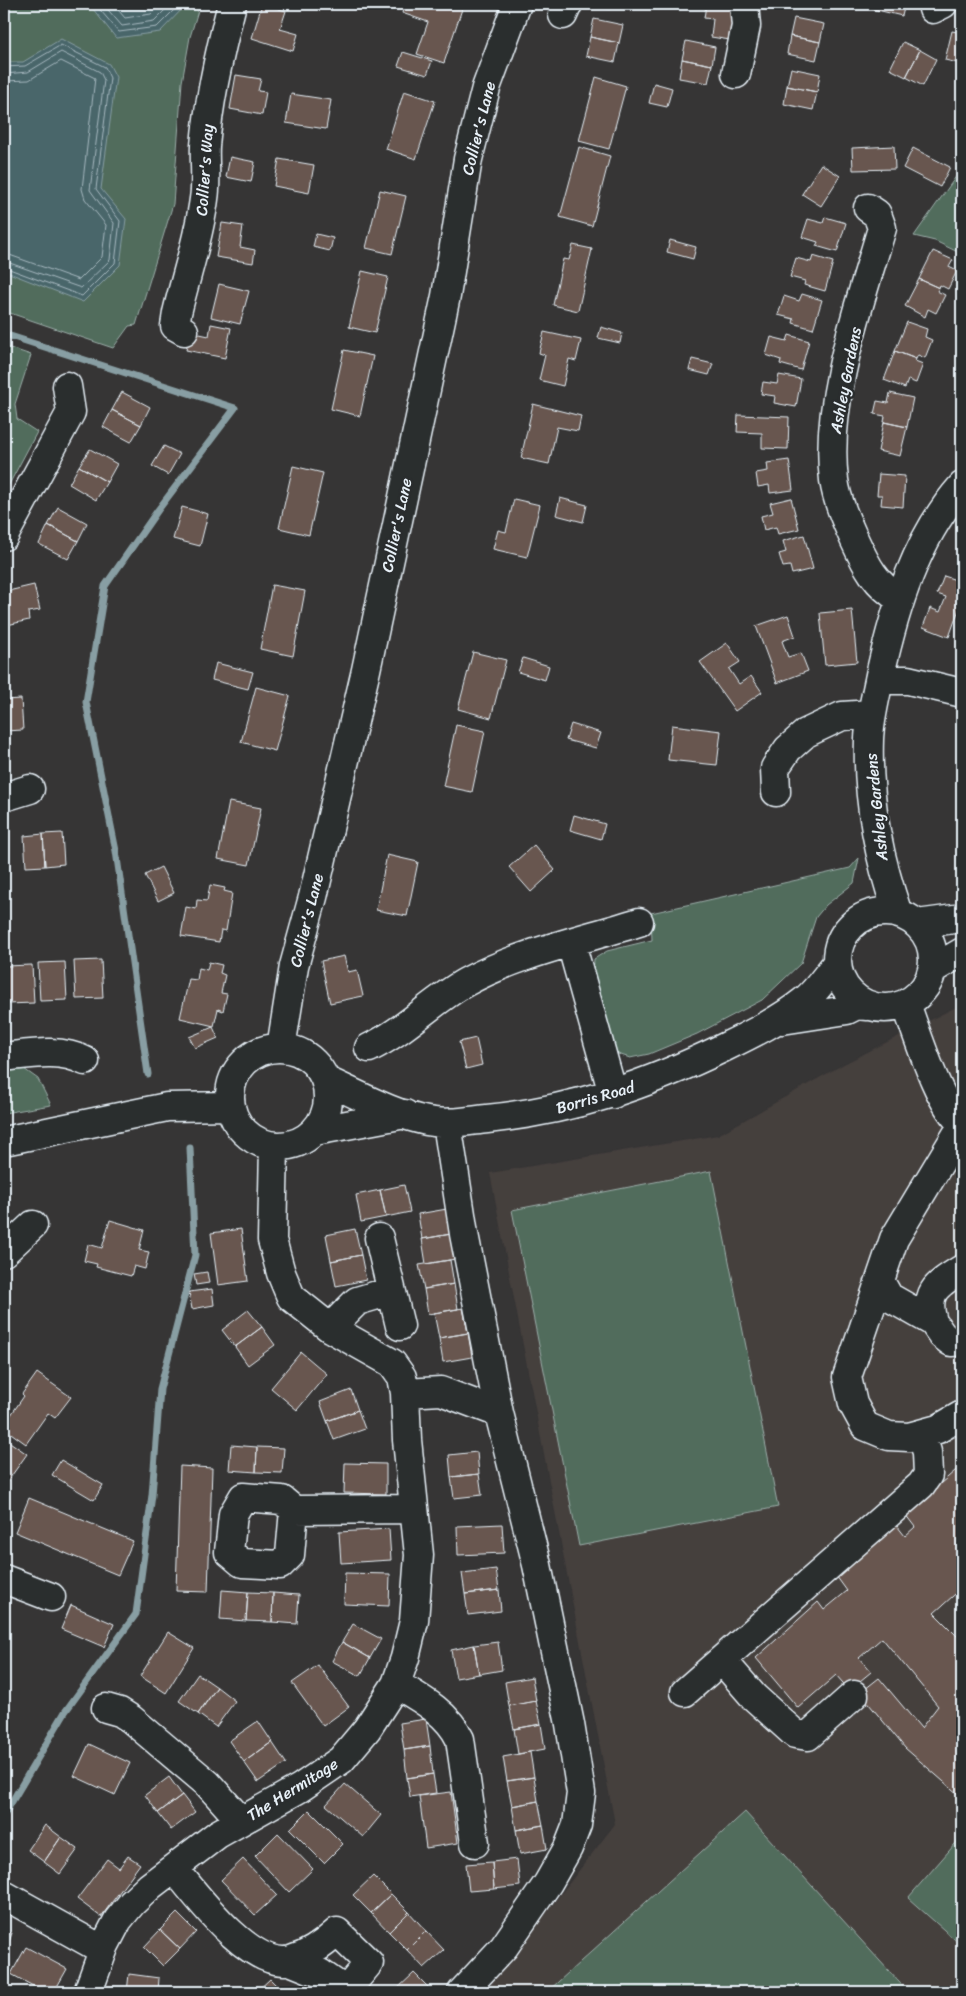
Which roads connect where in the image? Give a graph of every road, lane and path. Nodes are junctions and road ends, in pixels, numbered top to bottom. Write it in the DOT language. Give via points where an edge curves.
graph roads {
  1 [pos="232,4"];
  2 [pos="516,4"];
  3 [pos="744,4"];
  4 [pos="736,74"];
  5 [pos="868,208"];
  6 [pos="184,331"];
  7 [pos="68,386"];
  8 [pos="962,486"];
  9 [pos="4,536"];
  10 [pos="900,599"];
  11 [pos="879,680"];
  12 [pos="962,693"];
  13 [pos="872,714"];
  14 [pos="30,789"];
  15 [pos="776,792"];
  16 [pos="4,797"];
  17 [pos="883,870"];
  18 [pos="865,916"];
  19 [pos="962,918"];
  20 [pos="907,919"];
  21 [pos="639,922"];
  22 [pos="571,943"];
  23 [pos="962,952"];
  24 [pos="836,964"];
  25 [pos="933,969"];
  26 [pos="906,1004"];
  27 [pos="867,1006"];
  28 [pos="774,1022"];
  29 [pos="281,1048"];
  30 [pos="369,1048"];
  31 [pos="4,1057"];
  32 [pos="84,1061"];
  33 [pos="325,1080"];
  34 [pos="613,1094"];
  35 [pos="231,1106"];
  36 [pos="405,1114"];
  37 [pos="447,1123"];
  38 [pos="962,1124"];
  39 [pos="315,1131"];
  40 [pos="4,1140"];
  41 [pos="274,1146"];
  42 [pos="32,1225"];
  43 [pos="379,1238"];
  44 [pos="4,1252"];
  45 [pos="962,1269"];
  46 [pos="880,1281"];
  47 [pos="391,1290"];
  48 [pos="933,1322"];
  49 [pos="400,1326"];
  50 [pos="330,1328"];
  51 [pos="962,1341"];
  52 [pos="405,1392"];
  53 [pos="499,1413"];
  54 [pos="962,1414"];
  55 [pos="921,1434"];
  56 [pos="413,1509"];
  57 [pos="294,1510"];
  58 [pos="4,1579"];
  59 [pos="51,1597"];
  60 [pos="722,1660"];
  61 [pos="396,1684"];
  62 [pos="685,1692"];
  63 [pos="854,1695"];
  64 [pos="106,1708"];
  65 [pos="241,1821"];
  66 [pos="475,1843"];
  67 [pos="174,1868"];
  68 [pos="4,1889"];
  69 [pos="103,1950"];
  70 [pos="290,1960"];
  71 [pos="88,1992"];
  72 [pos="462,1992"];
  1 -- 6 [label="street, Collier's Way" via="218,55 211,100 205,146 205,197 198,237 176,314 175,326"];
  2 -- 29 [label="street, Collier's Lane" via="486,88 468,159 446,296 366,670 294,966"];
  3 -- 4 [label="street" via="746,26"];
  5 -- 10 [label="street, Ashley Gardens" via="877,214 882,228 842,379 833,443 834,480 842,512 873,577 886,591"];
  7 -- 9 [label="street" via="71,412"];
  8 -- 10 [label="street, Ashley Gardens" via="936,522"];
  10 -- 11 [label="street, Ashley Gardens"];
  11 -- 12 [label="street" via="908,680"];
  11 -- 13 [label="street, Ashley Gardens"];
  13 -- 15 [label="street" via="842,716 806,733 788,749 775,768"];
  13 -- 17 [label="street, Ashley Gardens" via="870,782"];
  14 -- 16 [label="street"];
  17 -- 18 [label="street, Ashley Gardens"];
  17 -- 20 [label="street, Ashley Gardens"];
  18 -- 20 [label="street" via="877,912"];
  18 -- 24 [label="street" via="846,930 838,946"];
  19 -- 20 [label="street"];
  20 -- 25 [label="street" via="930,944"];
  21 -- 22 [label="street"];
  22 -- 30 [label="street" via="516,960 466,982 388,1039"];
  22 -- 34 [label="street"];
  23 -- 25 [label="street"];
  24 -- 27 [label="street" via="846,989"];
  24 -- 28 [label="street, Borris Road" via="805,1001"];
  25 -- 26 [label="street" via="919,996"];
  26 -- 27 [label="street" via="893,1009"];
  26 -- 38 [label="street" via="938,1086"];
  27 -- 28 [label="street, Borris Road" via="857,1005 847,1010"];
  28 -- 34 [label="street, Borris Road" via="695,1062"];
  29 -- 33 [label="street" via="311,1060"];
  29 -- 35 [label="street" via="263,1050 239,1068 231,1084"];
  31 -- 32 [label="street" via="50,1053 73,1055"];
  33 -- 36 [label="street, Borris Road"];
  33 -- 39 [label="street" via="327,1108"];
  34 -- 37 [label="street, Borris Road" via="520,1116"];
  35 -- 40 [label="street" via="167,1107"];
  35 -- 41 [label="street" via="238,1125 247,1134 256,1141"];
  36 -- 37 [label="street, Borris Road"];
  36 -- 39 [label="street, Borris Road"];
  37 -- 53 [label="street" via="464,1234"];
  38 -- 46 [label="street" via="894,1239"];
  39 -- 41 [label="street" via="295,1144"];
  41 -- 50 [label="street, The Hermitage" via="272,1240 281,1273 291,1297"];
  42 -- 44 [label="street"];
  43 -- 47 [label="street"];
  45 -- 48 [label="street" via="936,1288 929,1298"];
  46 -- 48 [label="street" via="889,1297"];
  46 -- 55 [label="street" via="847,1377 853,1404 865,1426 889,1436 909,1438"];
  47 -- 49 [label="street"];
  47 -- 50 [label="street" via="357,1301"];
  48 -- 51 [label="street" via="951,1342"];
  50 -- 52 [label="street, The Hermitage" via="392,1363 402,1376"];
  52 -- 53 [label="street" via="441,1391"];
  52 -- 56 [label="street, The Hermitage"];
  53 -- 72 [label="street" via="538,1565 581,1793 577,1825 548,1883 504,1947"];
  54 -- 55 [label="street" via="938,1429"];
  55 -- 60 [label="street" via="927,1452 928,1476 921,1485"];
  56 -- 57 [label="street"];
  56 -- 61 [label="street, The Hermitage" via="419,1554 418,1595"];
  58 -- 59 [label="street"];
  60 -- 62 [label="street"];
  60 -- 63 [label="street" via="754,1697 795,1734 808,1736"];
  61 -- 65 [label="street, The Hermitage" via="367,1729 341,1760 300,1788"];
  61 -- 66 [label="street" via="453,1724 460,1739"];
  64 -- 65 [label="street, The Hermitage" via="131,1719 208,1784"];
  65 -- 67 [label="street, The Hermitage" via="218,1834"];
  67 -- 69 [label="street, The Hermitage" via="132,1903 118,1920"];
  67 -- 70 [label="street" via="200,1900 246,1946 266,1957"];
  68 -- 69 [label="street"];
  69 -- 71 [label="street, The Hermitage"];
}
